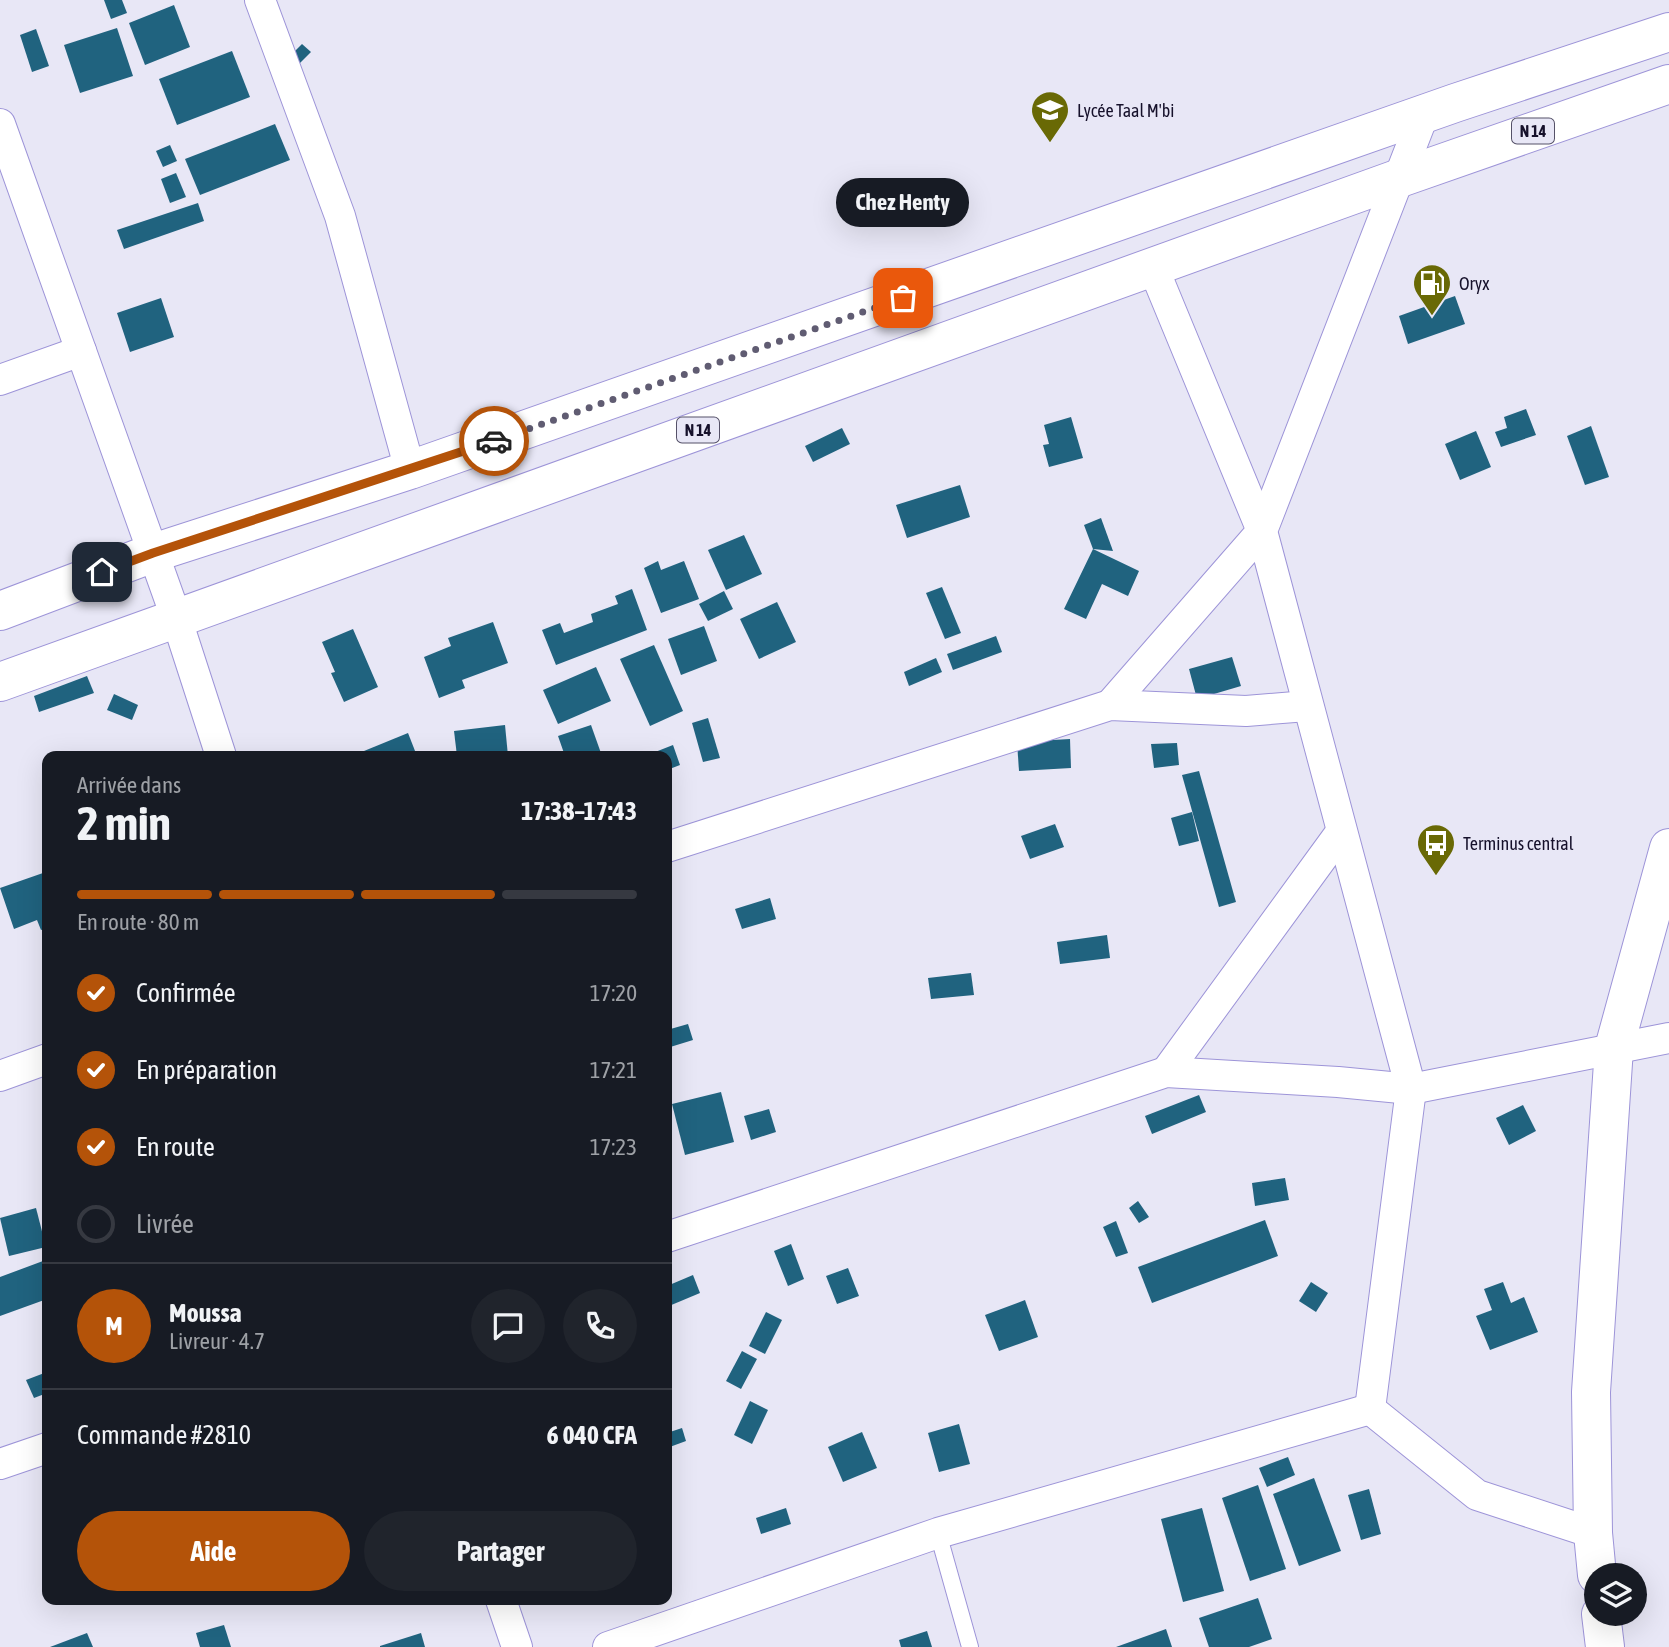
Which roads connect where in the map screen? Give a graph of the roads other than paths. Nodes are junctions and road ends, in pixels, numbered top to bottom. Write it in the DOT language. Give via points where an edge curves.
graph roads {
  1 [pos="260,0"];
  2 [pos="1669,32"];
  3 [pos="1669,84"];
  4 [pos="1423,116"];
  5 [pos="0,124"];
  6 [pos="1397,179"];
  7 [pos="1153,267"];
  8 [pos="81,351"];
  9 [pos="0,380"];
  10 [pos="410,470"];
  11 [pos="1262,531"];
  12 [pos="153,553"];
  13 [pos="0,611"];
  14 [pos="176,617"];
  15 [pos="0,682"];
  16 [pos="1110,705"];
  17 [pos="1307,706"];
  18 [pos="220,751"];
  19 [pos="1341,832"];
  20 [pos="672,845"];
  21 [pos="1669,848"];
  22 [pos="1669,1038"];
  23 [pos="1614,1048"];
  24 [pos="42,1061"];
  25 [pos="1166,1072"];
  26 [pos="0,1076"];
  27 [pos="1411,1089"];
  28 [pos="672,1235"];
  29 [pos="1370,1409"];
  30 [pos="42,1450"];
  31 [pos="0,1464"];
  32 [pos="938,1532"];
  33 [pos="1593,1532"];
  34 [pos="1596,1563"];
  35 [pos="503,1605"];
  36 [pos="1602,1626"];
  37 [pos="517,1647"];
  38 [pos="607,1647"];
  39 [pos="970,1647"];
  40 [pos="1605,1647"];
  1 -- 10 [label="street" via="340,215"];
  2 -- 4 [label="main road"];
  3 -- 6 [label="main road, N 14"];
  4 -- 6 [label="street"];
  4 -- 10 [label="main road"];
  5 -- 8 [label="street"];
  6 -- 7 [label="main road, N 14"];
  6 -- 11 [label="street"];
  7 -- 11 [label="street"];
  7 -- 14 [label="main road, N 14"];
  8 -- 9 [label="street"];
  8 -- 12 [label="street"];
  10 -- 12 [label="main road"];
  11 -- 16 [label="street"];
  11 -- 17 [label="street"];
  12 -- 13 [label="main road"];
  12 -- 14 [label="street"];
  14 -- 15 [label="main road, N 14"];
  14 -- 18 [label="street"];
  16 -- 17 [label="street" via="1246,710"];
  16 -- 20 [label="street"];
  17 -- 19 [label="street"];
  19 -- 25 [label="street"];
  19 -- 27 [label="street"];
  21 -- 23 [label="main road"];
  22 -- 23 [label="street"];
  23 -- 27 [label="street"];
  23 -- 33 [label="main road" via="1591,1392"];
  24 -- 26 [label="street"];
  25 -- 27 [label="street"];
  25 -- 28 [label="street"];
  27 -- 29 [label="street"];
  29 -- 32 [label="street"];
  29 -- 33 [label="street" via="1477,1495"];
  30 -- 31 [label="street"];
  32 -- 38 [label="street"];
  32 -- 39 [label="lane"];
  33 -- 34 [label="main road"];
  35 -- 37 [label="street"];
  36 -- 40 [label="main road"];
}
